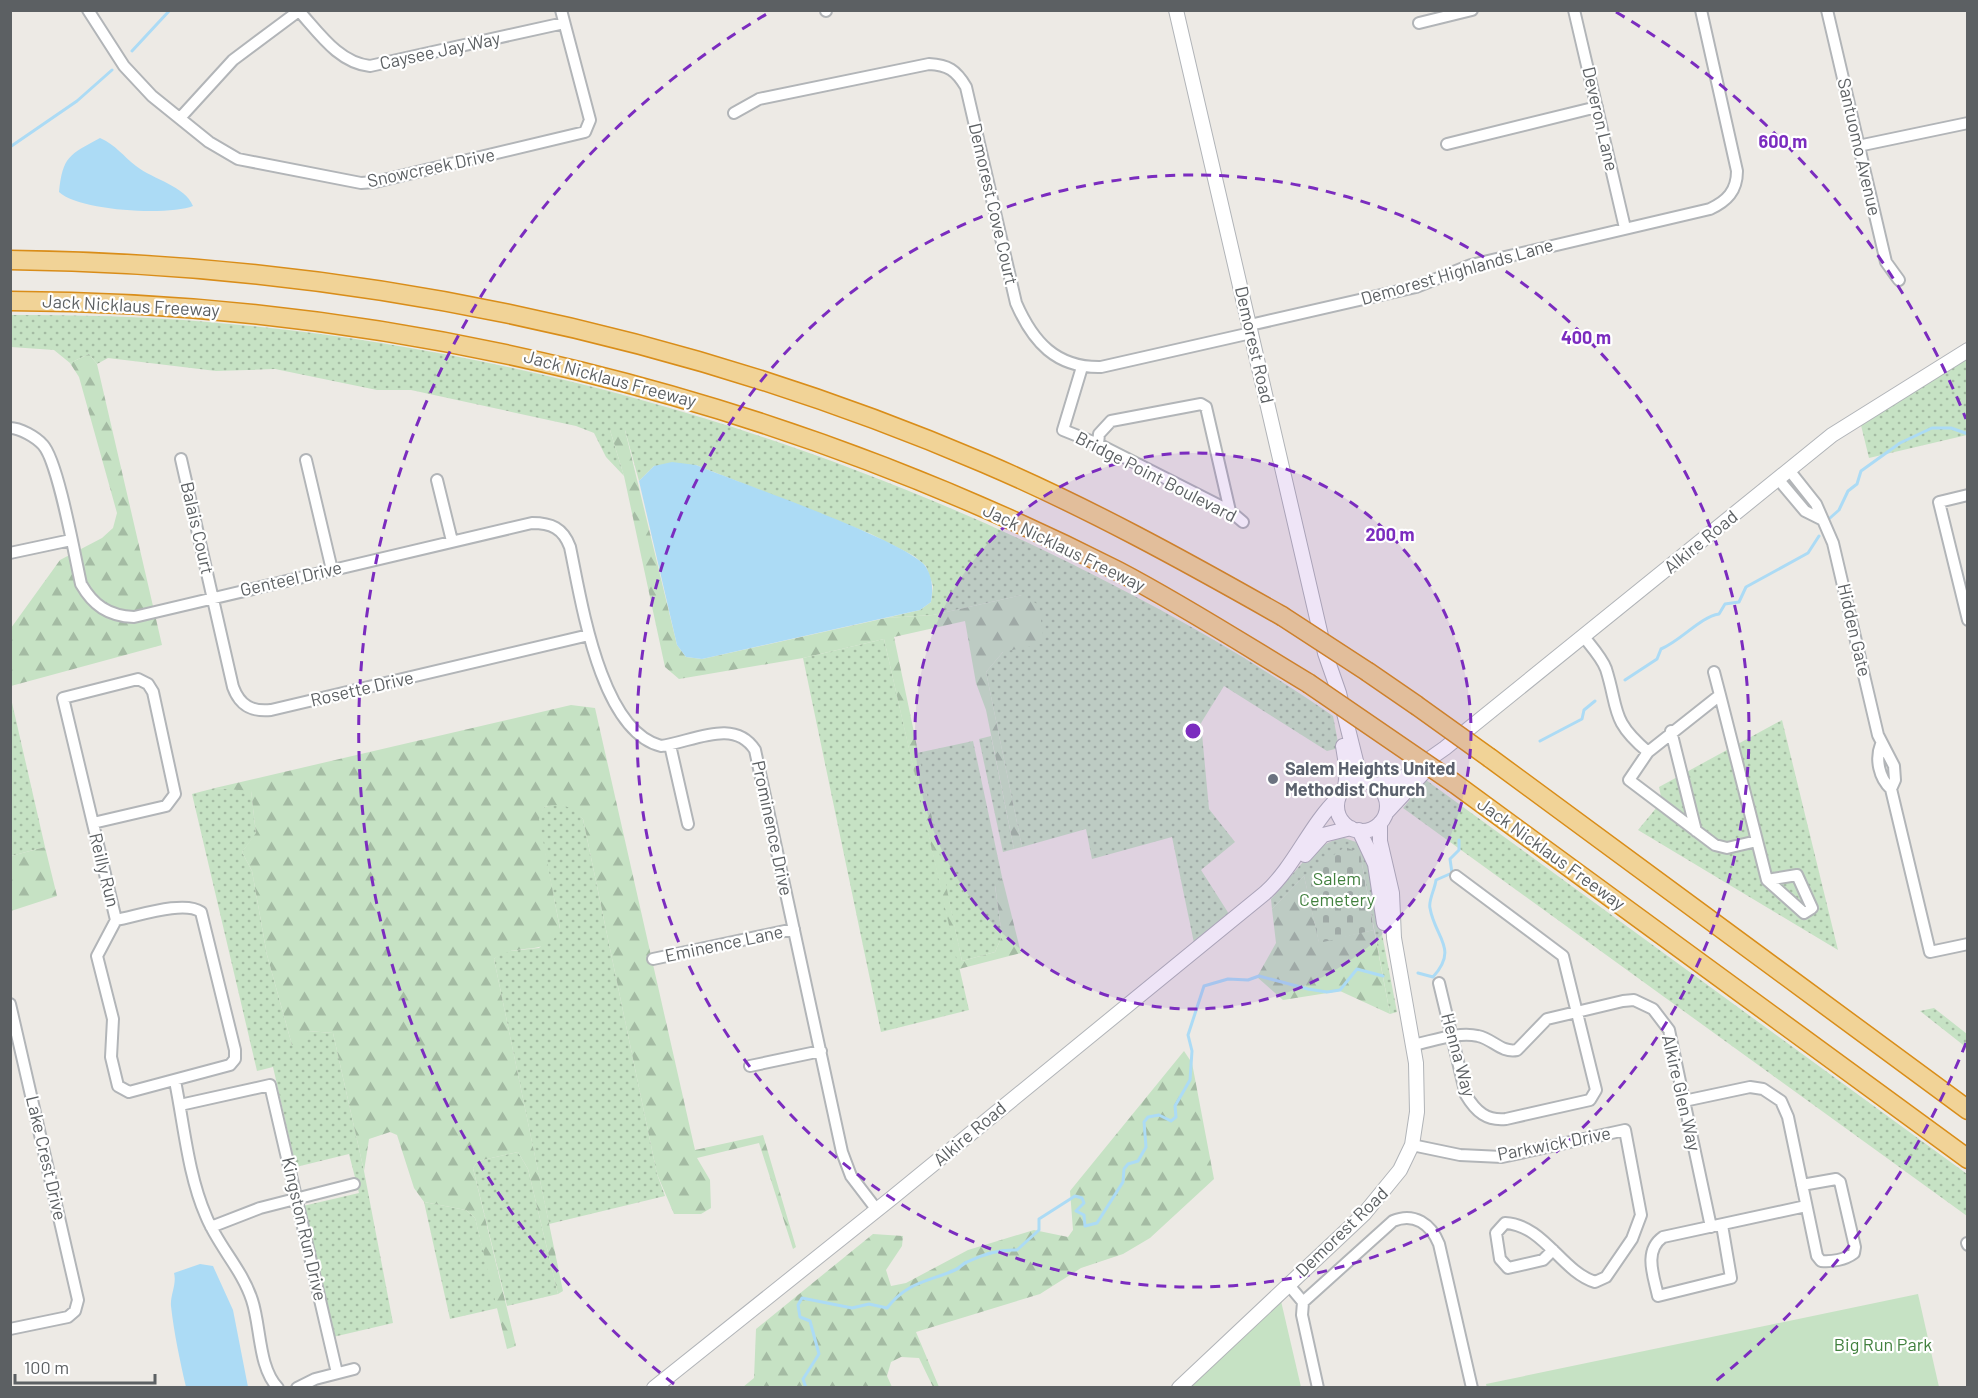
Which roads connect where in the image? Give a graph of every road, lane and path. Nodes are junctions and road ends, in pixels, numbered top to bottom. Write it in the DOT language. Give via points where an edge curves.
graph roads {
  1 [pos="88,10"];
  2 [pos="561,10"];
  3 [pos="1176,10"];
  4 [pos="1472,10"];
  5 [pos="1574,10"];
  6 [pos="1701,10"];
  7 [pos="1827,10"];
  8 [pos="300,11"];
  9 [pos="564,23"];
  10 [pos="1419,23"];
  11 [pos="1597,107"];
  12 [pos="734,113"];
  13 [pos="180,118"];
  14 [pos="1968,123"];
  15 [pos="1447,144"];
  16 [pos="1858,146"];
  17 [pos="1625,228"];
  18 [pos="10,260"];
  19 [pos="1899,280"];
  20 [pos="10,301"];
  21 [pos="1251,329"];
  22 [pos="1968,350"];
  23 [pos="1082,367"];
  24 [pos="14,428"];
  25 [pos="1098,444"];
  26 [pos="181,459"];
  27 [pos="306,460"];
  28 [pos="1783,475"];
  29 [pos="437,480"];
  30 [pos="1968,495"];
  31 [pos="1230,511"];
  32 [pos="1243,522"];
  33 [pos="557,527"];
  34 [pos="71,540"];
  35 [pos="452,541"];
  36 [pos="10,553"];
  37 [pos="332,570"];
  38 [pos="213,598"];
  39 [pos="1968,620"];
  40 [pos="589,635"];
  41 [pos="1584,637"];
  42 [pos="1714,672"];
  43 [pos="1332,679"];
  44 [pos="1720,695"];
  45 [pos="1671,731"];
  46 [pos="670,745"];
  47 [pos="1445,748"];
  48 [pos="1648,752"];
  49 [pos="1373,784"];
  50 [pos="1342,793"];
  51 [pos="1382,819"];
  52 [pos="93,823"];
  53 [pos="688,824"];
  54 [pos="1355,829"];
  55 [pos="1696,831"];
  56 [pos="1757,841"];
  57 [pos="1282,876"];
  58 [pos="1456,876"];
  59 [pos="1767,880"];
  60 [pos="116,920"];
  61 [pos="794,929"];
  62 [pos="1968,944"];
  63 [pos="653,959"];
  64 [pos="1439,983"];
  65 [pos="1404,999"];
  66 [pos="10,1004"];
  67 [pos="1577,1011"];
  68 [pos="1452,1037"];
  69 [pos="1413,1045"];
  70 [pos="16,1051"];
  71 [pos="820,1051"];
  72 [pos="750,1066"];
  73 [pos="175,1081"];
  74 [pos="1684,1101"];
  75 [pos="180,1105"];
  76 [pos="1968,1110"];
  77 [pos="1412,1144"];
  78 [pos="1968,1159"];
  79 [pos="354,1184"];
  80 [pos="1802,1185"];
  81 [pos="297,1198"];
  82 [pos="1806,1206"];
  83 [pos="877,1210"];
  84 [pos="1716,1226"];
  85 [pos="211,1227"];
  86 [pos="1553,1250"];
  87 [pos="1288,1284"];
  88 [pos="1303,1302"];
  89 [pos="10,1329"];
  90 [pos="354,1369"];
  91 [pos="337,1373"];
  92 [pos="278,1388"];
  93 [pos="297,1388"];
  94 [pos="654,1388"];
  95 [pos="1179,1388"];
  96 [pos="1318,1388"];
  97 [pos="1472,1388"];
  1 -- 13 [label="street, Snowcreek Drive" via="124,66"];
  2 -- 9 [label="street"];
  3 -- 21 [label="main road, Demorest Road"];
  4 -- 10 [label="street"];
  5 -- 11 [label="street, Deveron Lane"];
  6 -- 17 [label="street, Demorest Highlands Lane" via="1735,154 1737,182 1725,202 1710,209"];
  7 -- 16 [label="street, Santuomo Avenue"];
  8 -- 9 [label="street, Caysee Jay Way" via="342,56 370,66"];
  8 -- 13 [label="street" via="233,60"];
  9 -- 13 [label="street, Snowcreek Drive" via="588,114 589,128 580,135 361,183 238,159"];
  11 -- 15 [label="street"];
  11 -- 17 [label="street, Deveron Lane"];
  12 -- 23 [label="street, Demorest Cove Court" via="759,99 928,64 945,64 958,73 966,87 1016,303 1026,326 1043,347"];
  14 -- 16 [label="street"];
  16 -- 19 [label="street, Santuomo Avenue" via="1886,262"];
  17 -- 21 [label="street, Demorest Highlands Lane" via="1471,265 1416,287"];
  18 -- 76 [label="highway, bridge" via="238,271 408,293 564,324 712,363 983,462 1107,520 1282,616 1368,672 1491,758"];
  20 -- 78 [label="highway, Jack Nicklaus Freeway, bridge" via="198,308 426,338 585,371 698,402 848,452 1044,535 1185,608 1308,683 1454,783"];
  21 -- 23 [label="street" via="1118,363"];
  21 -- 43 [label="main road, Demorest Road"];
  22 -- 28 [label="main road, Alkire Road" via="1843,427"];
  23 -- 25 [label="street, Bridge Point Boulevard" via="1063,430"];
  24 -- 34 [label="street, Genteel Drive" via="43,444 53,464"];
  25 -- 31 [label="street, Bridge Point Boulevard"];
  25 -- 31 [label="street" via="1099,434 1111,421 1206,406"];
  26 -- 38 [label="street, Balais Court"];
  27 -- 37 [label="street"];
  28 -- 41 [label="main road, Alkire Road"];
  28 -- 62 [label="street, Hidden Gate" via="1805,511 1821,519 1833,543 1881,744 1879,768 1892,789 1930,952"];
  29 -- 35 [label="street"];
  30 -- 39 [label="street" via="1939,502"];
  31 -- 32 [label="street, Bridge Point Boulevard"];
  33 -- 35 [label="street, Genteel Drive" via="532,523"];
  33 -- 40 [label="street, Prominence Drive" via="566,535 570,547"];
  34 -- 36 [label="street"];
  34 -- 38 [label="street, Genteel Drive" via="81,584 103,610 134,617"];
  35 -- 37 [label="street, Genteel Drive"];
  37 -- 38 [label="street, Genteel Drive"];
  38 -- 40 [label="street, Rosette Drive" via="236,695 255,710 272,710"];
  40 -- 46 [label="street, Prominence Drive" via="604,682 620,710 644,739"];
  41 -- 47 [label="main road, Alkire Road"];
  41 -- 48 [label="street" via="1605,667 1616,715"];
  42 -- 44 [label="street"];
  43 -- 49 [label="main road, Demorest Road" via="1357,765"];
  43 -- 50 [label="main road, Demorest Road" via="1346,762"];
  44 -- 45 [label="street"];
  44 -- 56 [label="street"];
  45 -- 48 [label="street"];
  45 -- 55 [label="street"];
  46 -- 53 [label="street"];
  46 -- 61 [label="street, Prominence Drive" via="728,733 750,743 758,758"];
  47 -- 49 [label="main road, Alkire Road" via="1401,779"];
  47 -- 51 [label="main road, Alkire Road"];
  48 -- 55 [label="street" via="1629,780"];
  49 -- 50 [label="main road" via="1356,782"];
  49 -- 51 [label="main road" via="1385,796"];
  50 -- 54 [label="main road" via="1339,814"];
  50 -- 57 [label="main road, Alkire Road" via="1317,821"];
  51 -- 54 [label="main road" via="1370,829"];
  51 -- 65 [label="main road, Demorest Road" via="1380,841 1392,893 1394,938"];
  52 -- 52 [label="street, Reilly Run" via="63,698 138,679 153,692 175,794 166,806"];
  52 -- 60 [label="street, Reilly Run"];
  54 -- 57 [label="main road, Alkire Road" via="1321,836 1294,869"];
  54 -- 65 [label="main road, Demorest Road" via="1376,864 1391,970"];
  55 -- 56 [label="street" via="1727,848"];
  56 -- 59 [label="street"];
  57 -- 83 [label="main road, Alkire Road" via="1265,894"];
  58 -- 67 [label="street" via="1559,950"];
  60 -- 73 [label="street, Reilly Run" via="97,957 113,1019 111,1057 118,1086 129,1092"];
  60 -- 73 [label="street, Reilly Run" via="194,907 205,921 235,1059 225,1068"];
  61 -- 63 [label="street, Eminence Lane"];
  61 -- 71 [label="street, Prominence Drive"];
  64 -- 68 [label="street, Henna Way"];
  65 -- 69 [label="main road, Demorest Road"];
  66 -- 70 [label="street, Lake Crest Drive"];
  67 -- 68 [label="street, Alkire Glen Way" via="1547,1018 1517,1050 1506,1050 1478,1036"];
  67 -- 68 [label="street, Henna Way" via="1596,1090 1594,1096 1494,1120 1477,1110 1466,1095"];
  67 -- 74 [label="street, Alkire Glen Way" via="1634,1000 1653,1009 1669,1030"];
  68 -- 69 [label="street, Alkire Glen Way"];
  69 -- 77 [label="main road, Demorest Road" via="1418,1096"];
  70 -- 89 [label="street, Lake Crest Drive" via="78,1300 75,1311 60,1320"];
  71 -- 72 [label="street"];
  71 -- 83 [label="street, Prominence Drive" via="846,1165"];
  73 -- 75 [label="street"];
  74 -- 80 [label="street" via="1750,1087 1772,1094 1781,1101 1788,1117"];
  74 -- 84 [label="street, Alkire Glen Way"];
  75 -- 81 [label="street, Kingston Run Drive" via="270,1084"];
  75 -- 85 [label="street" via="195,1178"];
  77 -- 86 [label="street, Parkwick Drive" via="1460,1155 1502,1157 1625,1130 1641,1215 1632,1239 1599,1282 1591,1281"];
  77 -- 87 [label="main road, Demorest Road" via="1400,1170 1364,1214"];
  79 -- 81 [label="street"];
  80 -- 82 [label="street"];
  80 -- 82 [label="street" via="1828,1179 1839,1182 1854,1253 1821,1261"];
  81 -- 85 [label="street" via="243,1213"];
  81 -- 91 [label="street, Kingston Run Drive"];
  82 -- 84 [label="street"];
  83 -- 94 [label="main road, Alkire Road"];
  84 -- 84 [label="street, Alkire Glen Way" via="1731,1278 1658,1296 1650,1259 1657,1241"];
  85 -- 92 [label="street" via="246,1284 270,1377"];
  86 -- 86 [label="street" via="1543,1260 1508,1268 1500,1259 1496,1233 1505,1223 1512,1224 1531,1232"];
  87 -- 88 [label="street"];
  87 -- 95 [label="main road, Demorest Road"];
  88 -- 96 [label="street" via="1302,1315"];
  88 -- 97 [label="street" via="1393,1221 1408,1218 1422,1222 1433,1231 1439,1244"];
  90 -- 91 [label="street"];
  91 -- 93 [label="street"];
}
